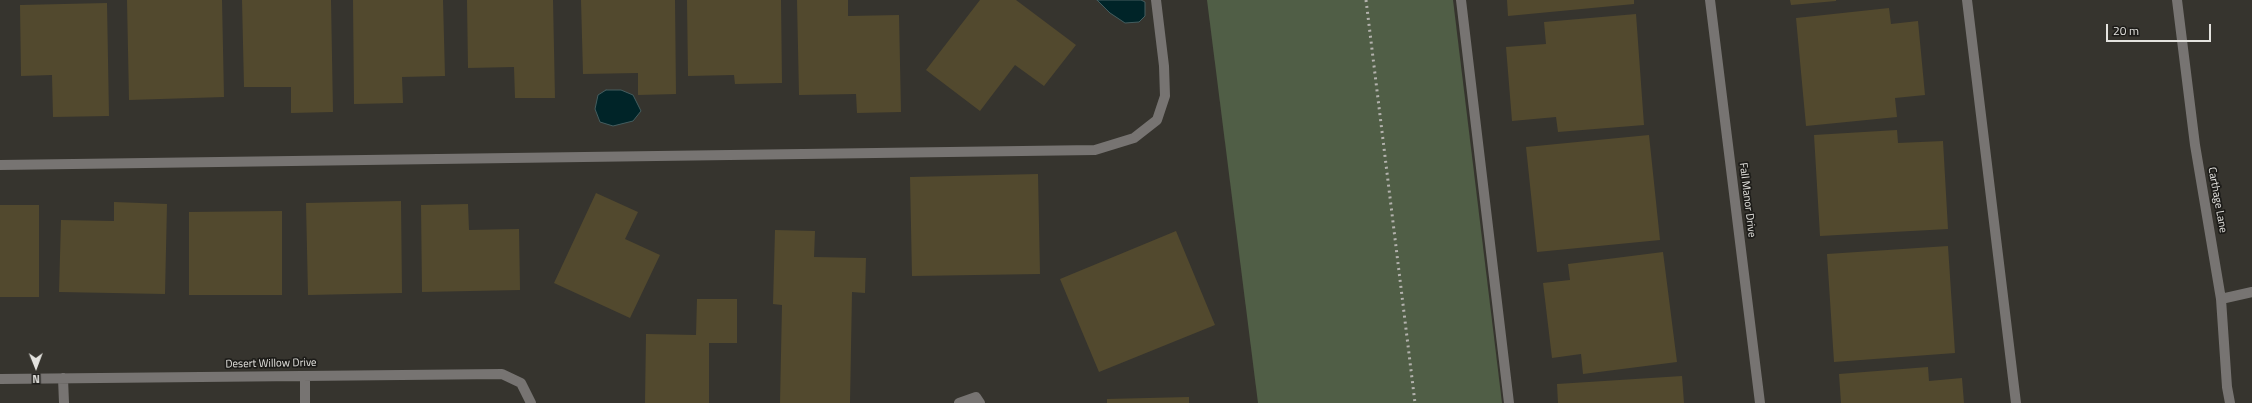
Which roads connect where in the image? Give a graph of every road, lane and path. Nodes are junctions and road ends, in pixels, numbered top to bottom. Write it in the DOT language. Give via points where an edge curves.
graph roads {
  1 [pos="1156,0"];
  2 [pos="1461,0"];
  3 [pos="1710,0"];
  4 [pos="1967,0"];
  5 [pos="2177,0"];
  6 [pos="0,165"];
  7 [pos="2252,292"];
  8 [pos="2221,299"];
  9 [pos="305,376"];
  10 [pos="64,378"];
  11 [pos="0,379"];
  12 [pos="978,400"];
  13 [pos="531,402"];
  14 [pos="64,403"];
  15 [pos="305,403"];
  16 [pos="960,403"];
  17 [pos="1509,403"];
  18 [pos="1760,403"];
  19 [pos="2016,403"];
  20 [pos="2230,403"];
  1 -- 6 [label="street" via="1164,66 1164,96 1157,120 1134,138 1095,150"];
  2 -- 17 [label="street"];
  3 -- 18 [label="street, Fall Manor Drive"];
  4 -- 19 [label="street"];
  5 -- 8 [label="street, Carthage Lane" via="2195,145"];
  7 -- 8 [label="street"];
  8 -- 20 [label="street, Carthage Lane" via="2226,387"];
  9 -- 10 [label="street, Desert Willow Drive"];
  9 -- 13 [label="street, Desert Willow Drive" via="502,374 521,383"];
  9 -- 15 [label="street"];
  10 -- 11 [label="street, Desert Willow Drive"];
  10 -- 14 [label="street"];
  12 -- 16 [label="street"];
}
